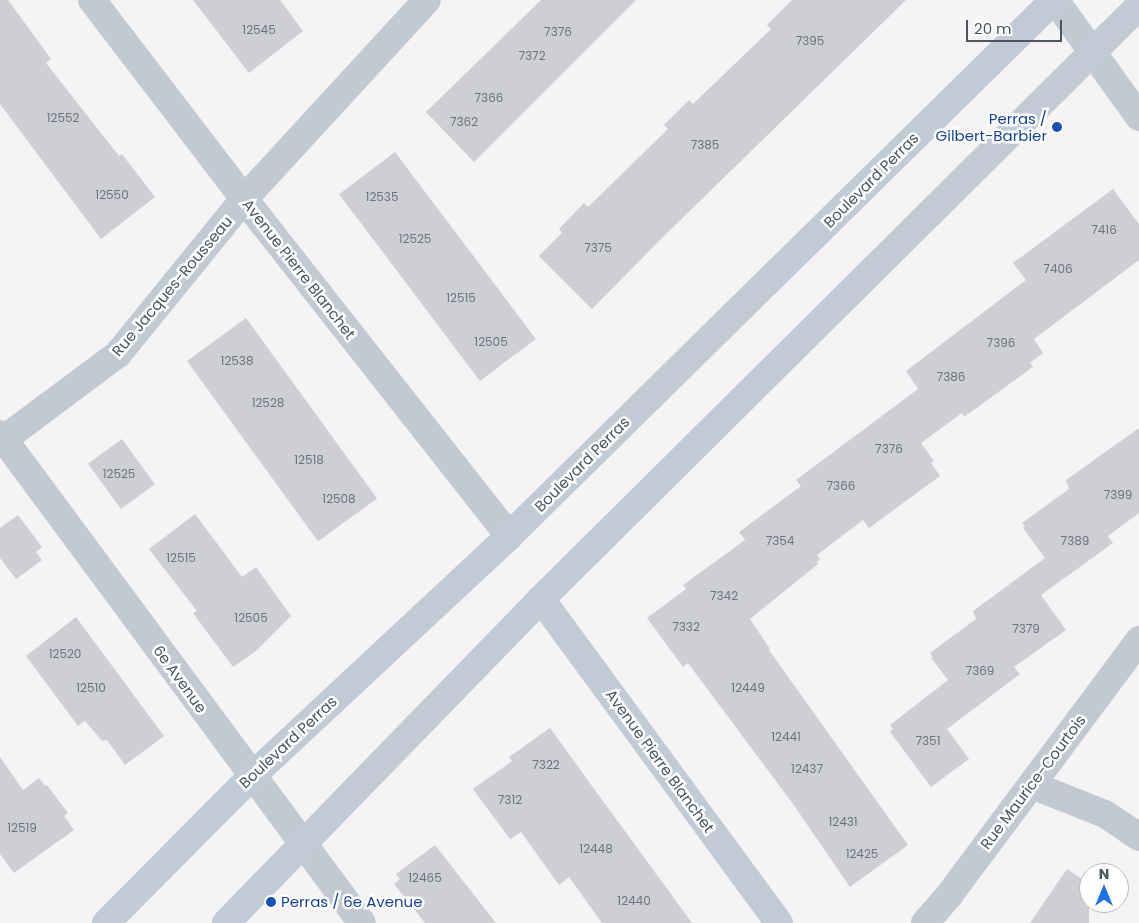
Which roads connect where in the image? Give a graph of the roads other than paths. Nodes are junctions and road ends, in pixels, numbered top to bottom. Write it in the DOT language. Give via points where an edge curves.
graph roads {
  1 [pos="92,0"];
  2 [pos="427,0"];
  3 [pos="1055,0"];
  4 [pos="1139,6"];
  5 [pos="1092,52"];
  6 [pos="1139,117"];
  7 [pos="244,199"];
  8 [pos="1,438"];
  9 [pos="509,536"];
  10 [pos="541,599"];
  11 [pos="1139,640"];
  12 [pos="252,776"];
  13 [pos="1032,785"];
  14 [pos="1139,837"];
  15 [pos="304,845"];
  16 [pos="106,923"];
  17 [pos="226,923"];
  18 [pos="362,923"];
  19 [pos="779,923"];
  20 [pos="925,923"];
  1 -- 7 [label="street, Avenue Pierre Blanchet"];
  2 -- 7 [label="street, Rue Jacques-Rousseau"];
  3 -- 5 [label="street"];
  3 -- 9 [label="main road, Boulevard Perras"];
  4 -- 5 [label="main road"];
  5 -- 6 [label="street"];
  5 -- 10 [label="main road"];
  7 -- 8 [label="street, Rue Jacques-Rousseau" via="118,354"];
  7 -- 9 [label="street, Avenue Pierre Blanchet"];
  8 -- 12 [label="street, 6e Avenue"];
  9 -- 12 [label="main road, Boulevard Perras"];
  10 -- 15 [label="main road"];
  10 -- 19 [label="main road, Avenue Pierre Blanchet"];
  11 -- 13 [label="street, Rue Maurice-Courtois"];
  12 -- 15 [label="street, 6e Avenue"];
  12 -- 16 [label="main road, Boulevard Perras"];
  13 -- 14 [label="street" via="1106,814"];
  13 -- 20 [label="street, Rue Maurice-Courtois"];
  15 -- 17 [label="main road"];
  15 -- 18 [label="street, 6e Avenue"];
}
